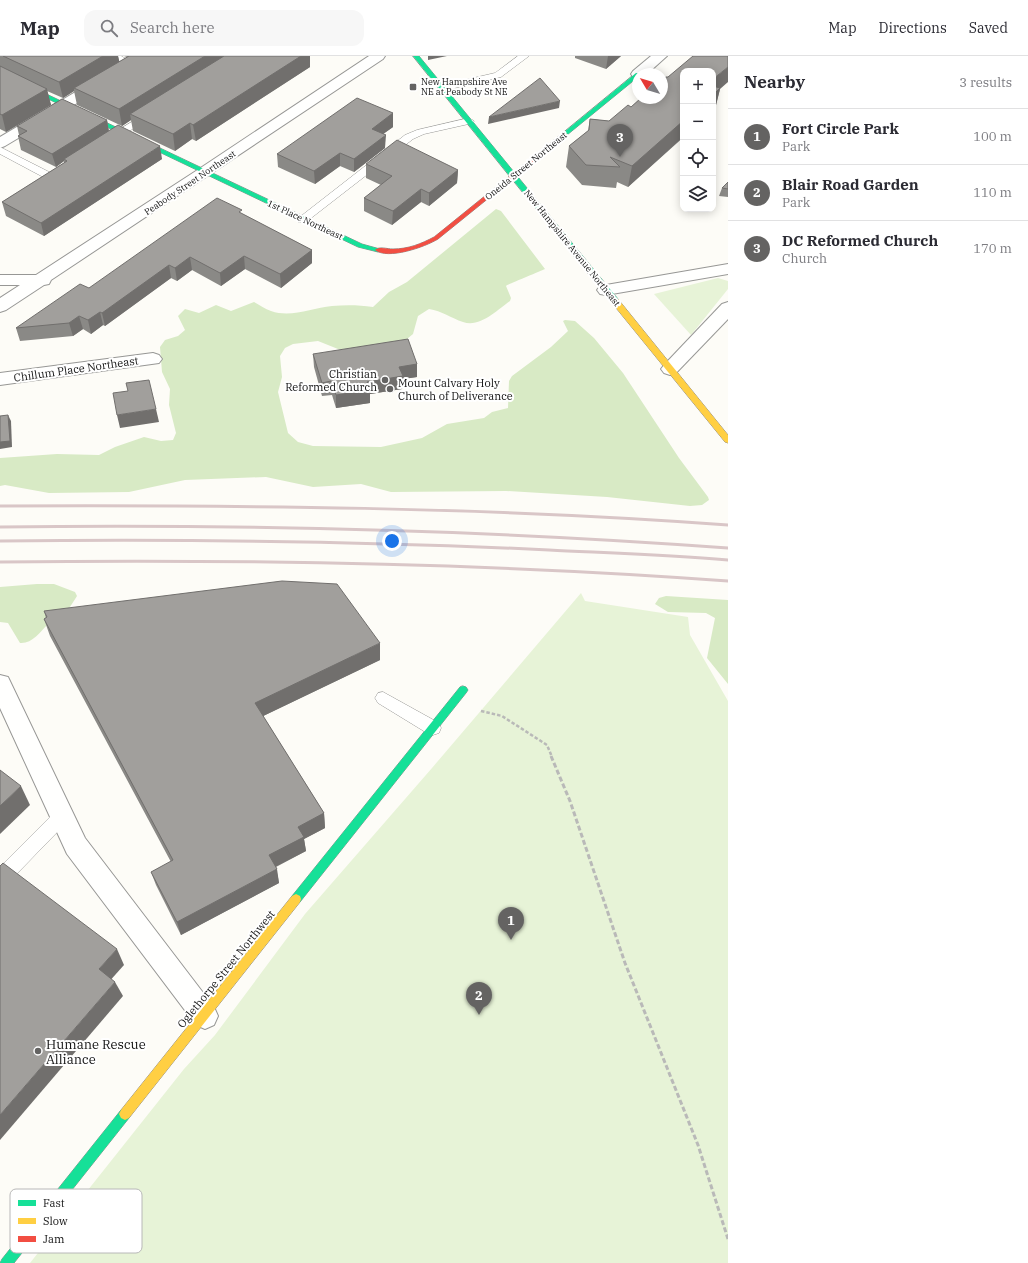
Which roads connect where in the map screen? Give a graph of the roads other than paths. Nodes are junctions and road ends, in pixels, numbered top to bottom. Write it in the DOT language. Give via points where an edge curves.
graph roads {
  1 [pos="113,56"];
  2 [pos="146,56"];
  3 [pos="378,56"];
  4 [pos="416,56"];
  5 [pos="524,56"];
  6 [pos="660,56"];
  7 [pos="132,65"];
  8 [pos="645,68"];
  9 [pos="0,74"];
  10 [pos="632,79"];
  11 [pos="442,88"];
  12 [pos="64,105"];
  13 [pos="158,109"];
  14 [pos="469,121"];
  15 [pos="121,132"];
  16 [pos="0,143"];
  17 [pos="98,146"];
  18 [pos="0,150"];
  19 [pos="206,172"];
  20 [pos="513,176"];
  21 [pos="37,184"];
  22 [pos="302,220"];
  23 [pos="410,250"];
  24 [pos="728,269"];
  25 [pos="0,280"];
  26 [pos="43,280"];
  27 [pos="606,290"];
  28 [pos="0,306"];
  29 [pos="728,308"];
  30 [pos="153,359"];
  31 [pos="670,369"];
  32 [pos="0,379"];
  33 [pos="728,440"];
  34 [pos="0,684"];
  35 [pos="463,690"];
  36 [pos="382,698"];
  37 [pos="433,728"];
  38 [pos="62,816"];
  39 [pos="0,879"];
  40 [pos="205,1016"];
  41 [pos="66,1189"];
  42 [pos="14,1253"];
  43 [pos="6,1263"];
  1 -- 7 [label="lane"];
  2 -- 7 [label="street"];
  3 -- 19 [label="street, Peabody Street Northeast"];
  4 -- 11 [label="street, New Hampshire Avenue Northeast"];
  5 -- 11 [label="lane" via="498,75"];
  6 -- 8 [label="street, Oneida Street Northeast"];
  7 -- 12 [label="street"];
  9 -- 12 [label="street, 1st Place Northeast"];
  10 -- 20 [label="street, Oneida Street Northeast"];
  11 -- 14 [label="street, New Hampshire Avenue Northeast"];
  12 -- 15 [label="street, 1st Place Northeast"];
  12 -- 16 [label="street"];
  13 -- 15 [label="lane"];
  14 -- 20 [label="street, New Hampshire Avenue Northeast"];
  14 -- 22 [label="lane" via="409,137"];
  15 -- 17 [label="lane"];
  15 -- 19 [label="street, 1st Place Northeast"];
  18 -- 21 [label="lane" via="52,174"];
  19 -- 22 [label="street, 1st Place Northeast"];
  19 -- 26 [label="street, Peabody Street Northeast"];
  20 -- 23 [label="street, Oneida Street Northeast" via="436,238"];
  20 -- 27 [label="street, New Hampshire Avenue Northeast"];
  22 -- 23 [label="street, 1st Place Northeast" via="370,249 391,252"];
  24 -- 27 [label="street"];
  25 -- 26 [label="street"];
  26 -- 28 [label="street, Peabody Street Northeast"];
  27 -- 31 [label="street, New Hampshire Avenue Northeast"];
  29 -- 31 [label="street"];
  30 -- 32 [label="street, Chillum Place Northeast"];
  31 -- 33 [label="street, New Hampshire Avenue Northeast"];
  34 -- 38 [label="street"];
  35 -- 37 [label="street, Oglethorpe Street Northwest"];
  36 -- 37 [label="lane"];
  37 -- 40 [label="street, Oglethorpe Street Northwest"];
  38 -- 39 [label="lane"];
  38 -- 40 [label="street" via="76,846"];
  40 -- 41 [label="street, Oglethorpe Street Northwest"];
  42 -- 43 [label="street, Oglethorpe Street Northwest"];
}
